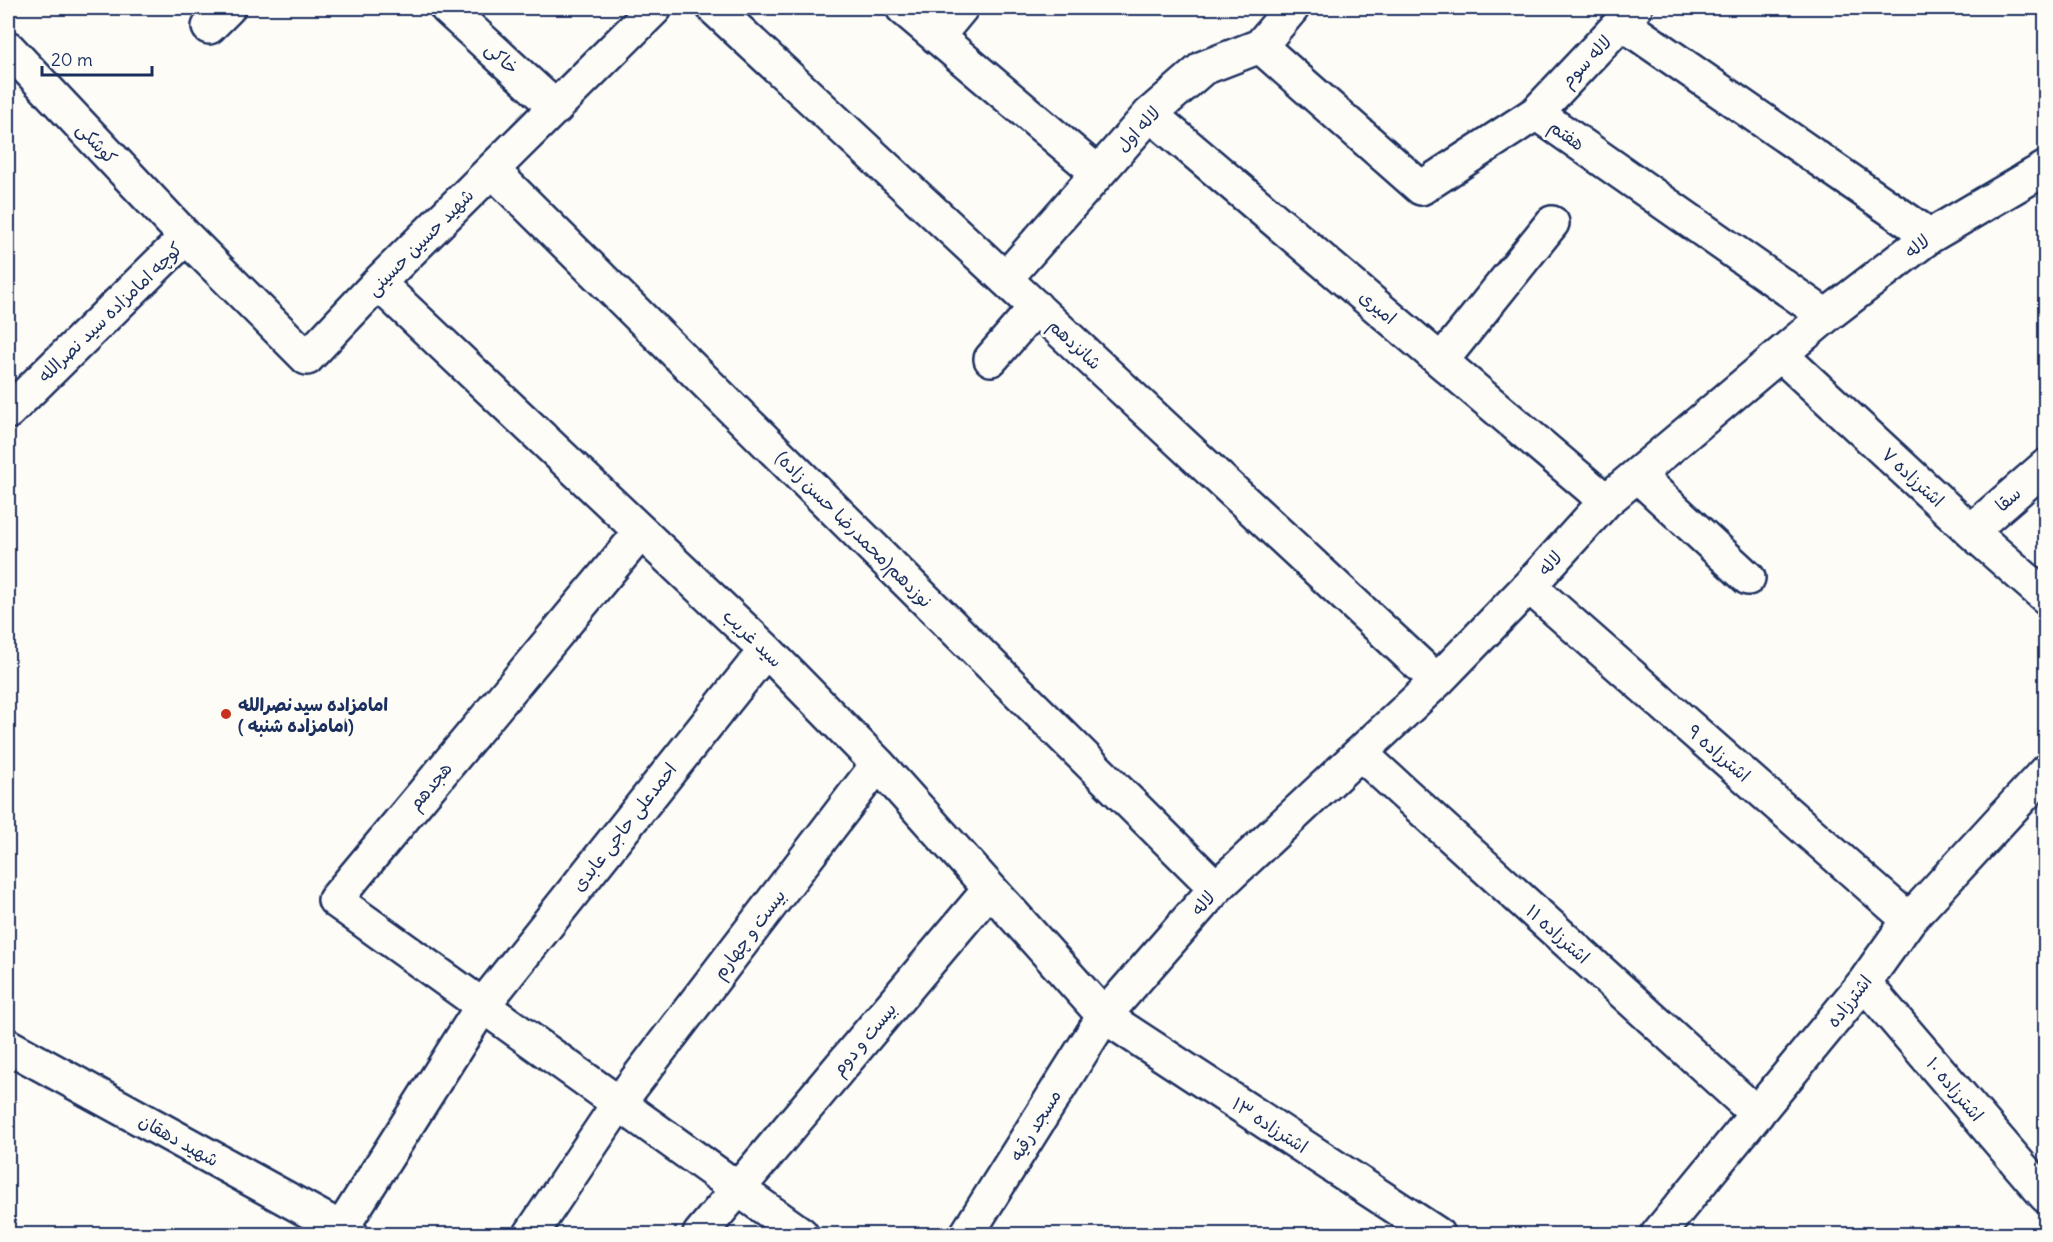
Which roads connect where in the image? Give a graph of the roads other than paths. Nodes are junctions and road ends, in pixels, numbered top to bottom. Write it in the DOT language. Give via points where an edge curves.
graph roads {
  1 [pos="447,8"];
  2 [pos="655,8"];
  3 [pos="714,8"];
  4 [pos="903,8"];
  5 [pos="961,8"];
  6 [pos="1292,8"];
  7 [pos="1628,15"];
  8 [pos="937,36"];
  9 [pos="1260,46"];
  10 [pos="8,48"];
  11 [pos="556,108"];
  12 [pos="1536,113"];
  13 [pos="1150,114"];
  14 [pos="2046,168"];
  15 [pos="492,170"];
  16 [pos="1098,173"];
  17 [pos="1552,223"];
  18 [pos="1930,236"];
  19 [pos="186,237"];
  20 [pos="1005,279"];
  21 [pos="378,284"];
  22 [pos="1036,307"];
  23 [pos="1826,316"];
  24 [pos="1781,355"];
  25 [pos="991,358"];
  26 [pos="1442,360"];
  27 [pos="8,412"];
  28 [pos="2046,466"];
  29 [pos="1637,475"];
  30 [pos="1606,501"];
  31 [pos="1971,531"];
  32 [pos="641,532"];
  33 [pos="1748,578"];
  34 [pos="1529,586"];
  35 [pos="2046,597"];
  36 [pos="766,650"];
  37 [pos="1437,681"];
  38 [pos="1360,753"];
  39 [pos="878,764"];
  40 [pos="2046,771"];
  41 [pos="1216,888"];
  42 [pos="990,889"];
  43 [pos="1909,920"];
  44 [pos="1864,983"];
  45 [pos="483,1005"];
  46 [pos="1104,1016"];
  47 [pos="8,1046"];
  48 [pos="619,1103"];
  49 [pos="1757,1114"];
  50 [pos="738,1189"];
  51 [pos="2046,1196"];
  52 [pos="977,1231"];
  53 [pos="346,1232"];
  54 [pos="531,1234"];
  55 [pos="700,1234"];
  56 [pos="801,1234"];
  57 [pos="1437,1234"];
  58 [pos="1658,1234"];
  1 -- 11 [label="street, خاکی"];
  2 -- 11 [label="street, شهید حسین حسینی"];
  3 -- 20 [label="street, شانزدهم"];
  4 -- 8 [label="street"];
  5 -- 8 [label="street"];
  6 -- 9 [label="street, لاله اول"];
  7 -- 12 [label="street, لاله سوم"];
  7 -- 18 [label="street"];
  8 -- 16 [label="street"];
  9 -- 12 [label="street, هفتم" via="1421,188"];
  9 -- 13 [label="street, لاله اول" via="1203,68"];
  10 -- 19 [label="street, کوشکی"];
  11 -- 15 [label="street, شهید حسین حسینی"];
  12 -- 23 [label="street, هفتم"];
  13 -- 16 [label="street, لاله اول"];
  13 -- 26 [label="street, امیری"];
  14 -- 18 [label="street, لاله"];
  15 -- 21 [label="street, شهید حسین حسینی"];
  15 -- 41 [label="street, نوزدهم(محمدرضا حسن زاده)"];
  16 -- 20 [label="street, لاله اول"];
  17 -- 26 [label="street"];
  18 -- 23 [label="street, لاله"];
  19 -- 21 [label="street, شهید حسین حسینی" via="307,358"];
  19 -- 27 [label="street, کوچه امامزاده سید نصرالله"];
  20 -- 22 [label="street, شانزدهم"];
  21 -- 32 [label="street, سید غریب"];
  22 -- 25 [label="street"];
  22 -- 37 [label="street, شانزدهم"];
  23 -- 24 [label="street, لاله"];
  24 -- 29 [label="street, لاله"];
  24 -- 31 [label="street, اشترزاده ۷"];
  26 -- 30 [label="street, امیری"];
  28 -- 31 [label="street, سقا"];
  29 -- 30 [label="street, لاله"];
  29 -- 33 [label="street"];
  30 -- 34 [label="street, لاله"];
  31 -- 35 [label="street, اشترزاده ۷"];
  32 -- 36 [label="street, سید غریب"];
  32 -- 45 [label="street, هجدهم" via="335,900"];
  34 -- 37 [label="street, لاله"];
  34 -- 43 [label="street, اشترزاده ۹"];
  36 -- 39 [label="street, سید غریب"];
  36 -- 45 [label="street, احمدعلی حاجی عابدی"];
  37 -- 38 [label="street, لاله"];
  38 -- 41 [label="street, لاله"];
  38 -- 49 [label="street, اشترزاده ۱۱"];
  39 -- 42 [label="street, سید غریب"];
  39 -- 48 [label="street, بیست و چهارم"];
  40 -- 43 [label="street, اشترزاده"];
  41 -- 46 [label="street, لاله"];
  42 -- 46 [label="street, سید غریب"];
  42 -- 50 [label="street, بیست و دوم"];
  43 -- 44 [label="street, اشترزاده"];
  44 -- 49 [label="street, اشترزاده"];
  44 -- 51 [label="street, اشترزاده ۱۰"];
  45 -- 48 [label="street"];
  45 -- 53 [label="street, احمدعلی حاجی عابدی"];
  46 -- 52 [label="street, مسجد رقیه"];
  46 -- 57 [label="street, اشترزاده ۱۳"];
  47 -- 53 [label="street, شهید دهقان"];
  48 -- 50 [label="street"];
  48 -- 54 [label="street, بیست و چهارم"];
  49 -- 58 [label="street, اشترزاده"];
  50 -- 55 [label="street, بیست و دوم"];
  50 -- 56 [label="street"];
}
